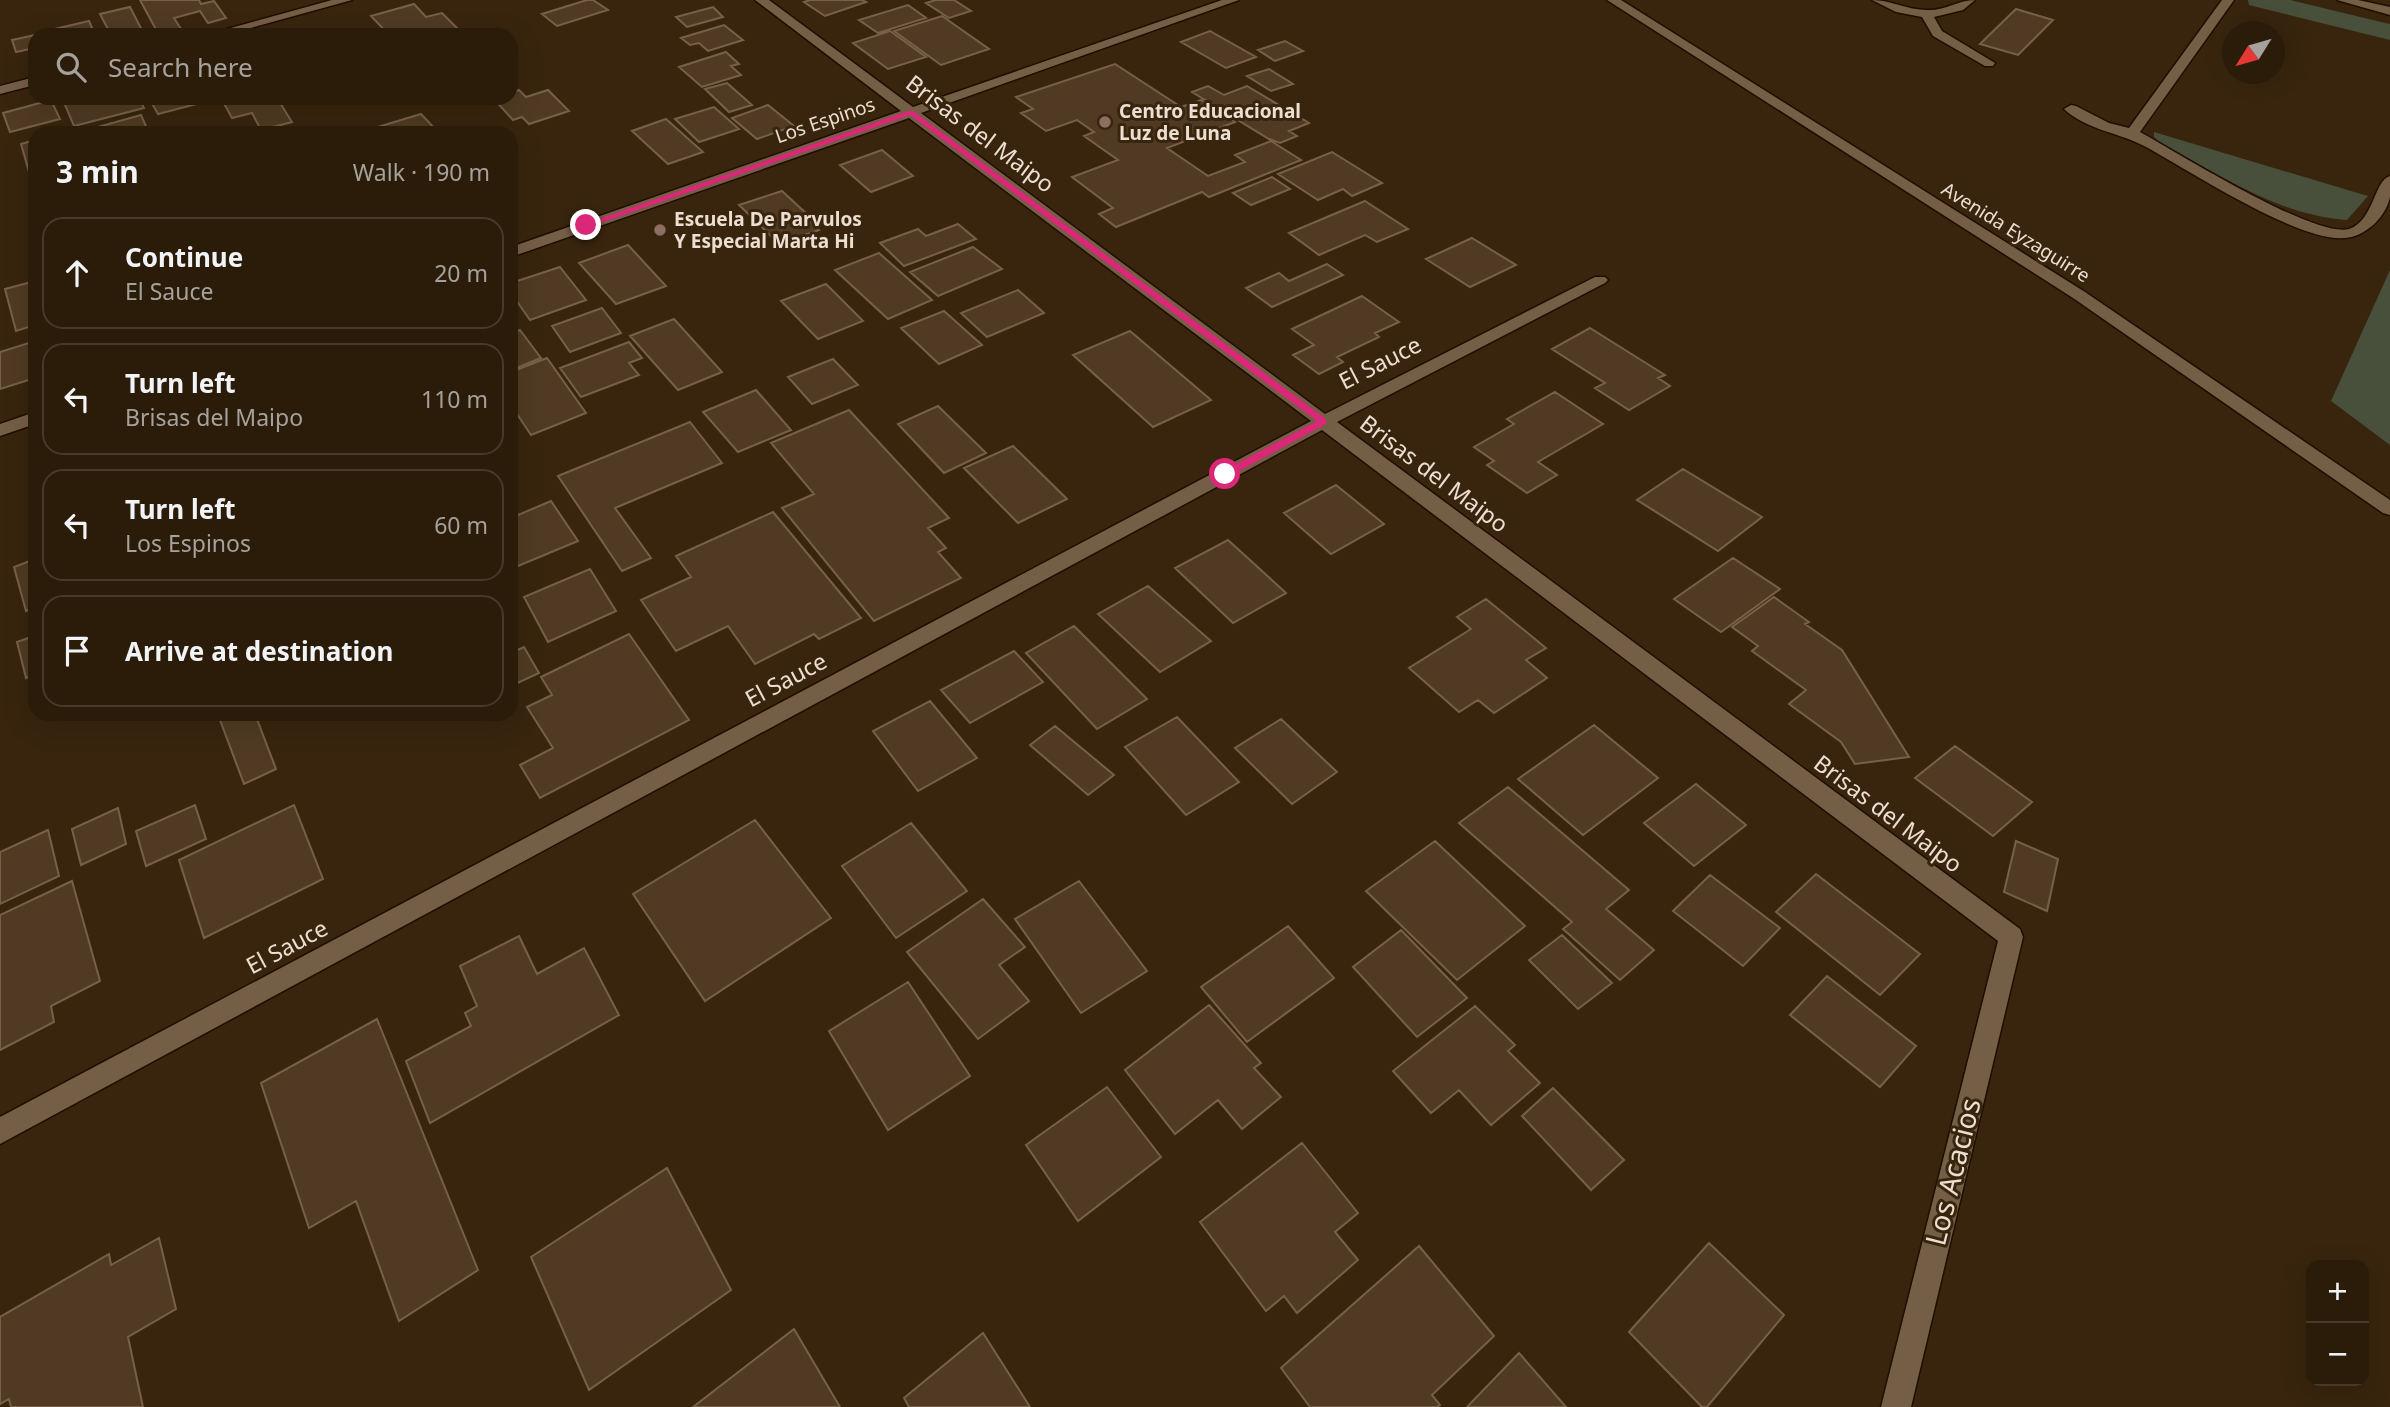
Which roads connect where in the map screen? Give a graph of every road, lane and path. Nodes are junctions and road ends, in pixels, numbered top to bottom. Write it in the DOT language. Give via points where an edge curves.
graph roads {
  1 [pos="346,0"];
  2 [pos="761,0"];
  3 [pos="1233,0"];
  4 [pos="1613,0"];
  5 [pos="1878,0"];
  6 [pos="1969,0"];
  7 [pos="2228,0"];
  8 [pos="2343,0"];
  9 [pos="2390,12"];
  10 [pos="1926,14"];
  11 [pos="238,28"];
  12 [pos="1989,63"];
  13 [pos="28,83"];
  14 [pos="0,90"];
  15 [pos="2071,108"];
  16 [pos="911,112"];
  17 [pos="2132,134"];
  18 [pos="2390,180"];
  19 [pos="518,249"];
  20 [pos="1600,280"];
  21 [pos="28,420"];
  22 [pos="1323,422"];
  23 [pos="0,430"];
  24 [pos="2390,509"];
  25 [pos="2011,937"];
  26 [pos="0,1131"];
  27 [pos="1896,1407"];
  1 -- 11 [label="street"];
  2 -- 16 [label="street, Brisas del Maipo"];
  3 -- 16 [label="street, Los Espinos"];
  4 -- 24 [label="street, Avenida Eyzaguirre" via="2079,295"];
  5 -- 10 [label="street"];
  6 -- 10 [label="street" via="1949,13"];
  7 -- 17 [label="street"];
  8 -- 9 [label="street"];
  10 -- 12 [label="street" via="1937,33"];
  13 -- 14 [label="street"];
  15 -- 17 [label="street"];
  16 -- 19 [label="street, Los Espinos"];
  16 -- 22 [label="street, Brisas del Maipo"];
  17 -- 18 [label="street" via="2319,230 2345,234 2362,229"];
  20 -- 22 [label="street, El Sauce"];
  21 -- 23 [label="street"];
  22 -- 25 [label="street, Brisas del Maipo"];
  22 -- 26 [label="street, El Sauce"];
  25 -- 27 [label="street, Los Acacios"];
}
